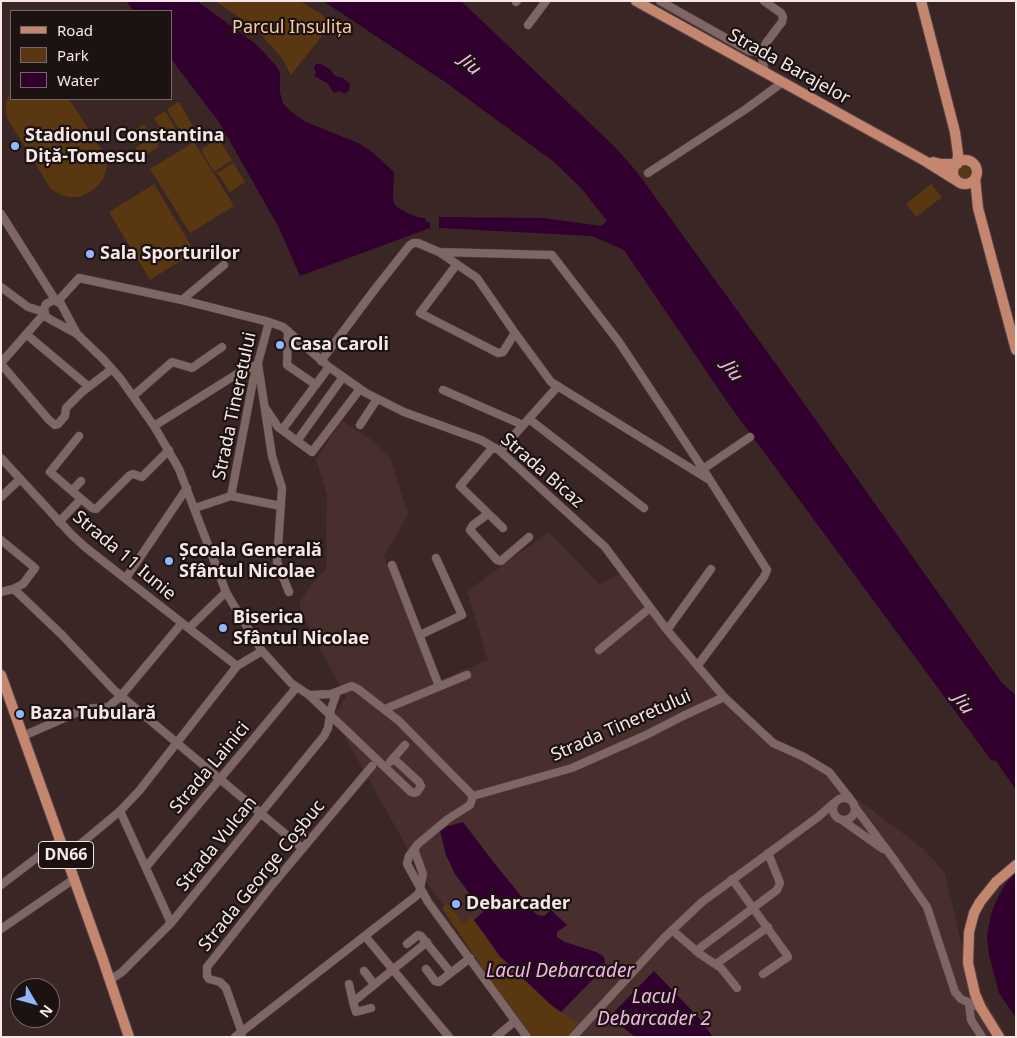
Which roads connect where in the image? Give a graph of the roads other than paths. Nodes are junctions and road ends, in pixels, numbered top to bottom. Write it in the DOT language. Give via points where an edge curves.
graph roads {
  1 [pos="546,1"];
  2 [pos="636,1"];
  3 [pos="660,1"];
  4 [pos="764,1"];
  5 [pos="921,1"];
  6 [pos="528,25"];
  7 [pos="761,53"];
  8 [pos="765,72"];
  9 [pos="783,82"];
  10 [pos="955,132"];
  11 [pos="925,160"];
  12 [pos="970,162"];
  13 [pos="957,164"];
  14 [pos="648,173"];
  15 [pos="976,178"];
  16 [pos="958,182"];
  17 [pos="978,208"];
  18 [pos="1,214"];
  19 [pos="440,252"];
  20 [pos="457,264"];
  21 [pos="224,265"];
  22 [pos="1,287"];
  23 [pos="182,300"];
  24 [pos="58,304"];
  25 [pos="44,313"];
  26 [pos="54,321"];
  27 [pos="269,322"];
  28 [pos="288,331"];
  29 [pos="515,333"];
  30 [pos="26,334"];
  31 [pos="77,334"];
  32 [pos="222,347"];
  33 [pos="1016,350"];
  34 [pos="321,361"];
  35 [pos="1,364"];
  36 [pos="258,364"];
  37 [pos="329,367"];
  38 [pos="112,369"];
  39 [pos="344,377"];
  40 [pos="316,385"];
  41 [pos="88,386"];
  42 [pos="558,386"];
  43 [pos="360,388"];
  44 [pos="443,390"];
  45 [pos="133,396"];
  46 [pos="377,399"];
  47 [pos="263,403"];
  48 [pos="526,422"];
  49 [pos="360,425"];
  50 [pos="154,426"];
  51 [pos="282,430"];
  52 [pos="79,436"];
  53 [pos="750,437"];
  54 [pos="297,441"];
  55 [pos="496,449"];
  56 [pos="169,450"];
  57 [pos="1,458"];
  58 [pos="703,469"];
  59 [pos="20,478"];
  60 [pos="710,480"];
  61 [pos="81,481"];
  62 [pos="187,488"];
  63 [pos="72,492"];
  64 [pos="231,496"];
  65 [pos="1,497"];
  66 [pos="81,499"];
  67 [pos="281,506"];
  68 [pos="195,508"];
  69 [pos="644,508"];
  70 [pos="488,514"];
  71 [pos="59,522"];
  72 [pos="503,528"];
  73 [pos="529,537"];
  74 [pos="1,540"];
  75 [pos="436,558"];
  76 [pos="392,565"];
  77 [pos="711,569"];
  78 [pos="126,578"];
  79 [pos="13,589"];
  80 [pos="1,592"];
  81 [pos="226,592"];
  82 [pos="289,592"];
  83 [pos="650,608"];
  84 [pos="182,623"];
  85 [pos="189,628"];
  86 [pos="667,630"];
  87 [pos="420,635"];
  88 [pos="599,650"];
  89 [pos="262,651"];
  90 [pos="237,666"];
  91 [pos="698,666"];
  92 [pos="467,674"];
  93 [pos="1,675"];
  94 [pos="439,686"];
  95 [pos="296,688"];
  96 [pos="337,692"];
  97 [pos="309,695"];
  98 [pos="121,696"];
  99 [pos="724,697"];
  100 [pos="385,709"];
  101 [pos="330,716"];
  102 [pos="23,736"];
  103 [pos="178,742"];
  104 [pos="405,745"];
  105 [pos="393,758"];
  106 [pos="372,766"];
  107 [pos="385,767"];
  108 [pos="220,778"];
  109 [pos="840,786"];
  110 [pos="473,796"];
  111 [pos="837,801"];
  112 [pos="852,803"];
  113 [pos="120,810"];
  114 [pos="261,813"];
  115 [pos="818,817"];
  116 [pos="839,818"];
  117 [pos="60,840"];
  118 [pos="302,848"];
  119 [pos="414,849"];
  120 [pos="768,853"];
  121 [pos="890,854"];
  122 [pos="66,856"];
  123 [pos="1014,866"];
  124 [pos="146,867"];
  125 [pos="74,879"];
  126 [pos="732,880"];
  127 [pos="1,885"];
  128 [pos="420,887"];
  129 [pos="754,908"];
  130 [pos="172,923"];
  131 [pos="768,926"];
  132 [pos="1,929"];
  133 [pos="672,930"];
  134 [pos="365,936"];
  135 [pos="427,942"];
  136 [pos="406,944"];
  137 [pos="696,951"];
  138 [pos="470,958"];
  139 [pos="716,964"];
  140 [pos="426,969"];
  141 [pos="392,970"];
  142 [pos="364,971"];
  143 [pos="451,973"];
  144 [pos="763,974"];
  145 [pos="110,980"];
  146 [pos="349,984"];
  147 [pos="374,984"];
  148 [pos="737,988"];
  149 [pos="353,1002"];
  150 [pos="969,1004"];
  151 [pos="371,1008"];
  152 [pos="981,1008"];
  153 [pos="515,1021"];
  154 [pos="239,1035"];
  155 [pos="129,1037"];
  156 [pos="449,1037"];
  157 [pos="496,1037"];
  158 [pos="527,1037"];
  159 [pos="573,1037"];
  160 [pos="982,1037"];
  161 [pos="999,1037"];
  1 -- 6 [label="street"];
  2 -- 8 [label="main road, Strada Barajelor"];
  3 -- 7 [label="street" via="749,51"];
  4 -- 7 [label="street" via="783,17"];
  5 -- 10 [label="main road"];
  7 -- 8 [label="street"];
  8 -- 9 [label="main road, Strada Barajelor"];
  9 -- 11 [label="main road, Strada Barajelor"];
  9 -- 14 [label="street"];
  10 -- 12 [label="main road"];
  10 -- 13 [label="main road"];
  11 -- 13 [label="main road, Strada Barajelor"];
  11 -- 16 [label="main road, Strada Barajelor"];
  12 -- 13 [label="main road, Strada Barajelor"];
  12 -- 15 [label="main road, Strada Barajelor" via="976,167"];
  13 -- 16 [label="main road" via="954,174"];
  15 -- 16 [label="main road" via="967,184"];
  15 -- 17 [label="main road, Strada Barajelor"];
  16 -- 17 [label="main road, Strada Barajelor"];
  17 -- 33 [label="main road, Strada Barajelor"];
  18 -- 24 [label="street"];
  19 -- 20 [label="street"];
  19 -- 34 [label="street" via="418,243 409,246"];
  19 -- 58 [label="street" via="543,254 556,258 619,342"];
  20 -- 29 [label="street" via="476,278"];
  20 -- 29 [label="street" via="420,313 498,353 503,352"];
  21 -- 23 [label="street"];
  22 -- 25 [label="street" via="28,307"];
  23 -- 24 [label="street, Strada Bicaz" via="79,278"];
  23 -- 27 [label="street, Strada Bicaz"];
  24 -- 25 [label="street" via="44,306"];
  24 -- 26 [label="street, Strada Bicaz" via="61,318"];
  24 -- 31 [label="street"];
  25 -- 26 [label="street"];
  25 -- 30 [label="street"];
  26 -- 31 [label="street"];
  27 -- 28 [label="street, Strada Bicaz"];
  27 -- 36 [label="street, Strada Tineretului"];
  28 -- 34 [label="street, Strada Bicaz"];
  28 -- 40 [label="street" via="287,365"];
  29 -- 42 [label="street" via="548,379"];
  30 -- 35 [label="street"];
  30 -- 41 [label="street"];
  31 -- 38 [label="street"];
  32 -- 45 [label="street" via="192,368 172,362"];
  34 -- 37 [label="street, Strada Bicaz"];
  35 -- 41 [label="street" via="55,425 66,416 66,408"];
  36 -- 47 [label="street"];
  36 -- 50 [label="street"];
  36 -- 64 [label="street, Strada Tineretului"];
  37 -- 39 [label="street, Strada Bicaz"];
  37 -- 40 [label="street"];
  38 -- 41 [label="street"];
  38 -- 45 [label="street"];
  39 -- 43 [label="street, Strada Bicaz"];
  39 -- 54 [label="street"];
  40 -- 51 [label="street"];
  42 -- 48 [label="street"];
  42 -- 60 [label="street"];
  43 -- 46 [label="street, Strada Bicaz"];
  43 -- 54 [label="street" via="312,452"];
  44 -- 48 [label="street"];
  45 -- 50 [label="street"];
  46 -- 49 [label="street"];
  46 -- 55 [label="street, Strada Bicaz" via="477,438"];
  47 -- 51 [label="street"];
  47 -- 67 [label="street" via="272,456 282,488"];
  48 -- 55 [label="street"];
  48 -- 69 [label="street"];
  50 -- 56 [label="street"];
  51 -- 54 [label="street"];
  52 -- 63 [label="street" via="50,472"];
  53 -- 58 [label="street"];
  55 -- 70 [label="street" via="460,486"];
  55 -- 83 [label="street, Strada Bicaz" via="602,543"];
  56 -- 62 [label="street"];
  56 -- 66 [label="street" via="142,477 130,475 99,508 94,509"];
  57 -- 59 [label="street, Strada 11 Iunie"];
  58 -- 60 [label="street"];
  59 -- 65 [label="street"];
  59 -- 71 [label="street, Strada 11 Iunie"];
  60 -- 91 [label="street" via="767,570"];
  61 -- 63 [label="street"];
  62 -- 68 [label="street"];
  62 -- 78 [label="street"];
  63 -- 66 [label="street"];
  64 -- 67 [label="street, Strada Tineretului"];
  64 -- 68 [label="street, Strada Tineretului"];
  66 -- 71 [label="street"];
  67 -- 82 [label="street" via="277,562"];
  68 -- 81 [label="street"];
  70 -- 72 [label="street"];
  70 -- 73 [label="street" via="470,530 497,560 501,561"];
  71 -- 78 [label="street, Strada 11 Iunie" via="85,547"];
  74 -- 79 [label="street" via="35,568 23,584"];
  75 -- 87 [label="street" via="462,615"];
  76 -- 87 [label="street"];
  77 -- 86 [label="street"];
  78 -- 84 [label="street, Strada 11 Iunie"];
  79 -- 80 [label="street"];
  79 -- 98 [label="street"];
  81 -- 85 [label="street"];
  81 -- 89 [label="street"];
  83 -- 86 [label="street, Strada Bicaz"];
  83 -- 88 [label="street"];
  84 -- 85 [label="street, Strada 11 Iunie"];
  84 -- 98 [label="street"];
  85 -- 90 [label="street, Strada 11 Iunie"];
  86 -- 91 [label="street, Strada Bicaz"];
  87 -- 94 [label="street"];
  89 -- 90 [label="street"];
  89 -- 95 [label="street"];
  90 -- 103 [label="street"];
  91 -- 99 [label="street, Strada Bicaz"];
  92 -- 94 [label="street"];
  93 -- 102 [label="main road, DN66"];
  94 -- 100 [label="street"];
  95 -- 97 [label="street"];
  95 -- 108 [label="street, Strada Lainici"];
  96 -- 97 [label="street"];
  96 -- 100 [label="street" via="354,686"];
  96 -- 101 [label="street, Strada Vulcan"];
  97 -- 101 [label="street"];
  98 -- 102 [label="street" via="108,707 85,709"];
  98 -- 103 [label="street"];
  99 -- 109 [label="street, Strada Bicaz" via="765,737 818,764"];
  99 -- 110 [label="street, Strada Tineretului" via="572,768"];
  100 -- 110 [label="street"];
  101 -- 107 [label="street"];
  101 -- 114 [label="street, Strada Vulcan" via="324,736"];
  102 -- 117 [label="main road, DN66"];
  103 -- 108 [label="street"];
  103 -- 113 [label="street"];
  104 -- 105 [label="street"];
  105 -- 107 [label="street"];
  105 -- 107 [label="street" via="419,782 419,790 414,794 411,792"];
  106 -- 118 [label="street, Strada George Coșbuc"];
  108 -- 114 [label="street"];
  108 -- 124 [label="street, Strada Lainici"];
  109 -- 111 [label="street"];
  109 -- 112 [label="street, Strada Bicaz"];
  110 -- 119 [label="street" via="470,805 427,835"];
  111 -- 112 [label="street" via="845,798"];
  111 -- 115 [label="street"];
  111 -- 116 [label="street" via="833,809"];
  112 -- 116 [label="street" via="853,814 848,819"];
  112 -- 121 [label="street, Strada Bicaz"];
  113 -- 122 [label="street"];
  113 -- 124 [label="street"];
  114 -- 118 [label="street"];
  114 -- 130 [label="street, Strada Vulcan"];
  115 -- 116 [label="street"];
  115 -- 120 [label="street"];
  116 -- 121 [label="street"];
  117 -- 122 [label="main road, DN66"];
  117 -- 127 [label="street"];
  118 -- 154 [label="street, Strada George Coșbuc" via="207,967 207,976 226,988"];
  119 -- 128 [label="street" via="423,869"];
  119 -- 128 [label="street" via="407,864"];
  120 -- 126 [label="street"];
  120 -- 129 [label="street" via="780,886"];
  121 -- 150 [label="street, Strada Bicaz" via="927,908 955,992"];
  122 -- 125 [label="main road, DN66"];
  123 -- 152 [label="main road" via="980,902 970,924 968,963 972,986"];
  124 -- 130 [label="street"];
  125 -- 132 [label="street"];
  125 -- 145 [label="main road, DN66"];
  126 -- 129 [label="street"];
  126 -- 133 [label="street"];
  128 -- 134 [label="street" via="416,896"];
  128 -- 138 [label="street"];
  129 -- 131 [label="street"];
  129 -- 137 [label="street"];
  130 -- 145 [label="street, Strada Vulcan"];
  131 -- 139 [label="street"];
  131 -- 144 [label="street" via="788,957"];
  133 -- 137 [label="street"];
  133 -- 159 [label="street"];
  134 -- 141 [label="street"];
  134 -- 154 [label="street"];
  135 -- 136 [label="street" via="420,935"];
  135 -- 141 [label="street"];
  135 -- 143 [label="street"];
  137 -- 139 [label="street"];
  138 -- 143 [label="street"];
  138 -- 153 [label="street"];
  139 -- 148 [label="street"];
  140 -- 143 [label="street" via="437,982"];
  141 -- 147 [label="street"];
  141 -- 156 [label="street"];
  142 -- 147 [label="street"];
  145 -- 155 [label="main road, DN66"];
  146 -- 149 [label="street"];
  147 -- 149 [label="street"];
  149 -- 151 [label="street" via="356,1012"];
  150 -- 152 [label="street"];
  150 -- 160 [label="street" via="971,1020"];
  152 -- 161 [label="main road"];
  153 -- 157 [label="street"];
  153 -- 158 [label="street"];
}
